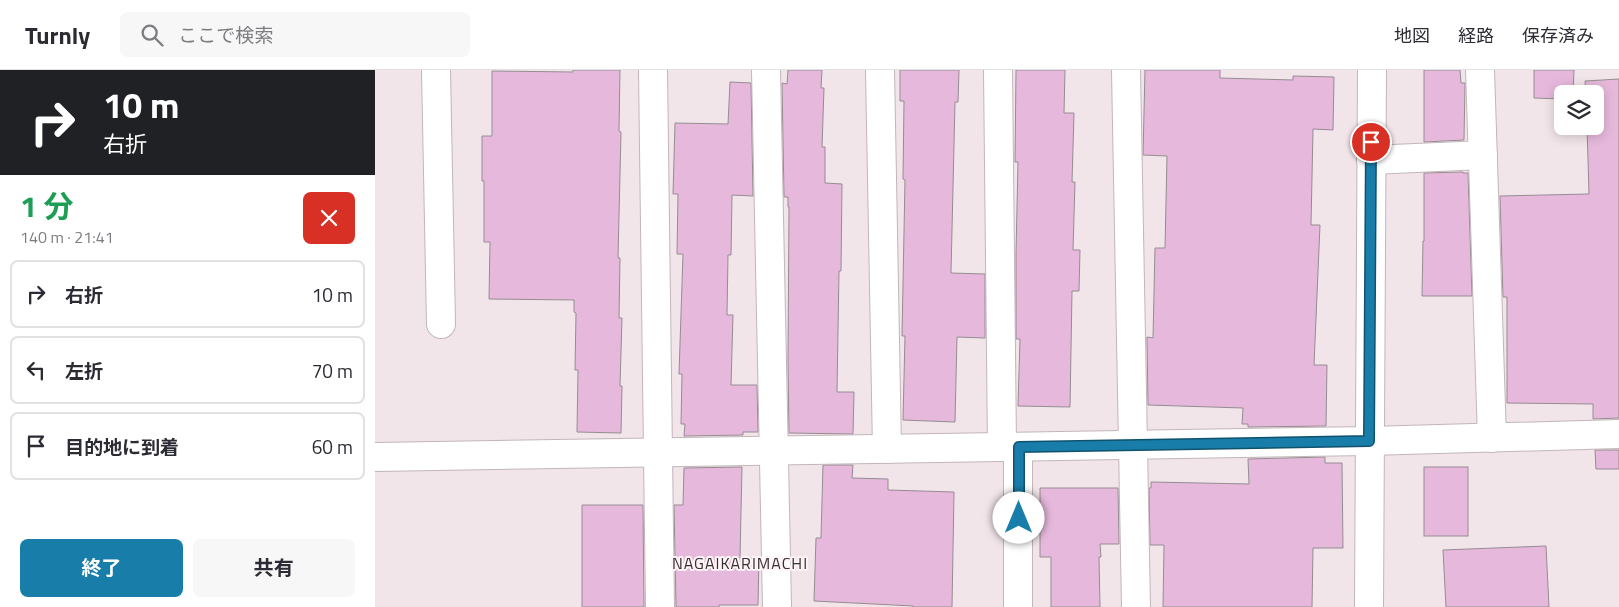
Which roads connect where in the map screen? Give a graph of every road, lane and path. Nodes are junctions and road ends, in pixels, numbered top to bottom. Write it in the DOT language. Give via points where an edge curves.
graph roads {
  1 [pos="436,70"];
  2 [pos="653,70"];
  3 [pos="766,70"];
  4 [pos="880,70"];
  5 [pos="998,70"];
  6 [pos="1126,70"];
  7 [pos="1372,70"];
  8 [pos="1480,70"];
  9 [pos="1483,154"];
  10 [pos="1371,160"];
  11 [pos="441,324"];
  12 [pos="1619,434"];
  13 [pos="1492,438"];
  14 [pos="1369,441"];
  15 [pos="1133,445"];
  16 [pos="1010,447"];
  17 [pos="887,449"];
  18 [pos="774,450"];
  19 [pos="658,452"];
  20 [pos="375,457"];
  21 [pos="660,607"];
  22 [pos="777,607"];
  23 [pos="1019,607"];
  24 [pos="1136,607"];
  25 [pos="1369,607"];
  1 -- 11 [label="street"];
  2 -- 19 [label="street"];
  3 -- 18 [label="street"];
  4 -- 17 [label="street"];
  5 -- 16 [label="street"];
  6 -- 15 [label="street"];
  7 -- 10 [label="street"];
  8 -- 9 [label="street"];
  9 -- 10 [label="street"];
  9 -- 13 [label="street"];
  10 -- 14 [label="street"];
  12 -- 13 [label="street"];
  13 -- 14 [label="street"];
  14 -- 15 [label="street"];
  14 -- 25 [label="street"];
  15 -- 16 [label="street"];
  15 -- 24 [label="street"];
  16 -- 17 [label="street"];
  16 -- 23 [label="street"];
  17 -- 18 [label="street"];
  18 -- 19 [label="street"];
  18 -- 22 [label="street"];
  19 -- 20 [label="street"];
  19 -- 21 [label="street"];
}
